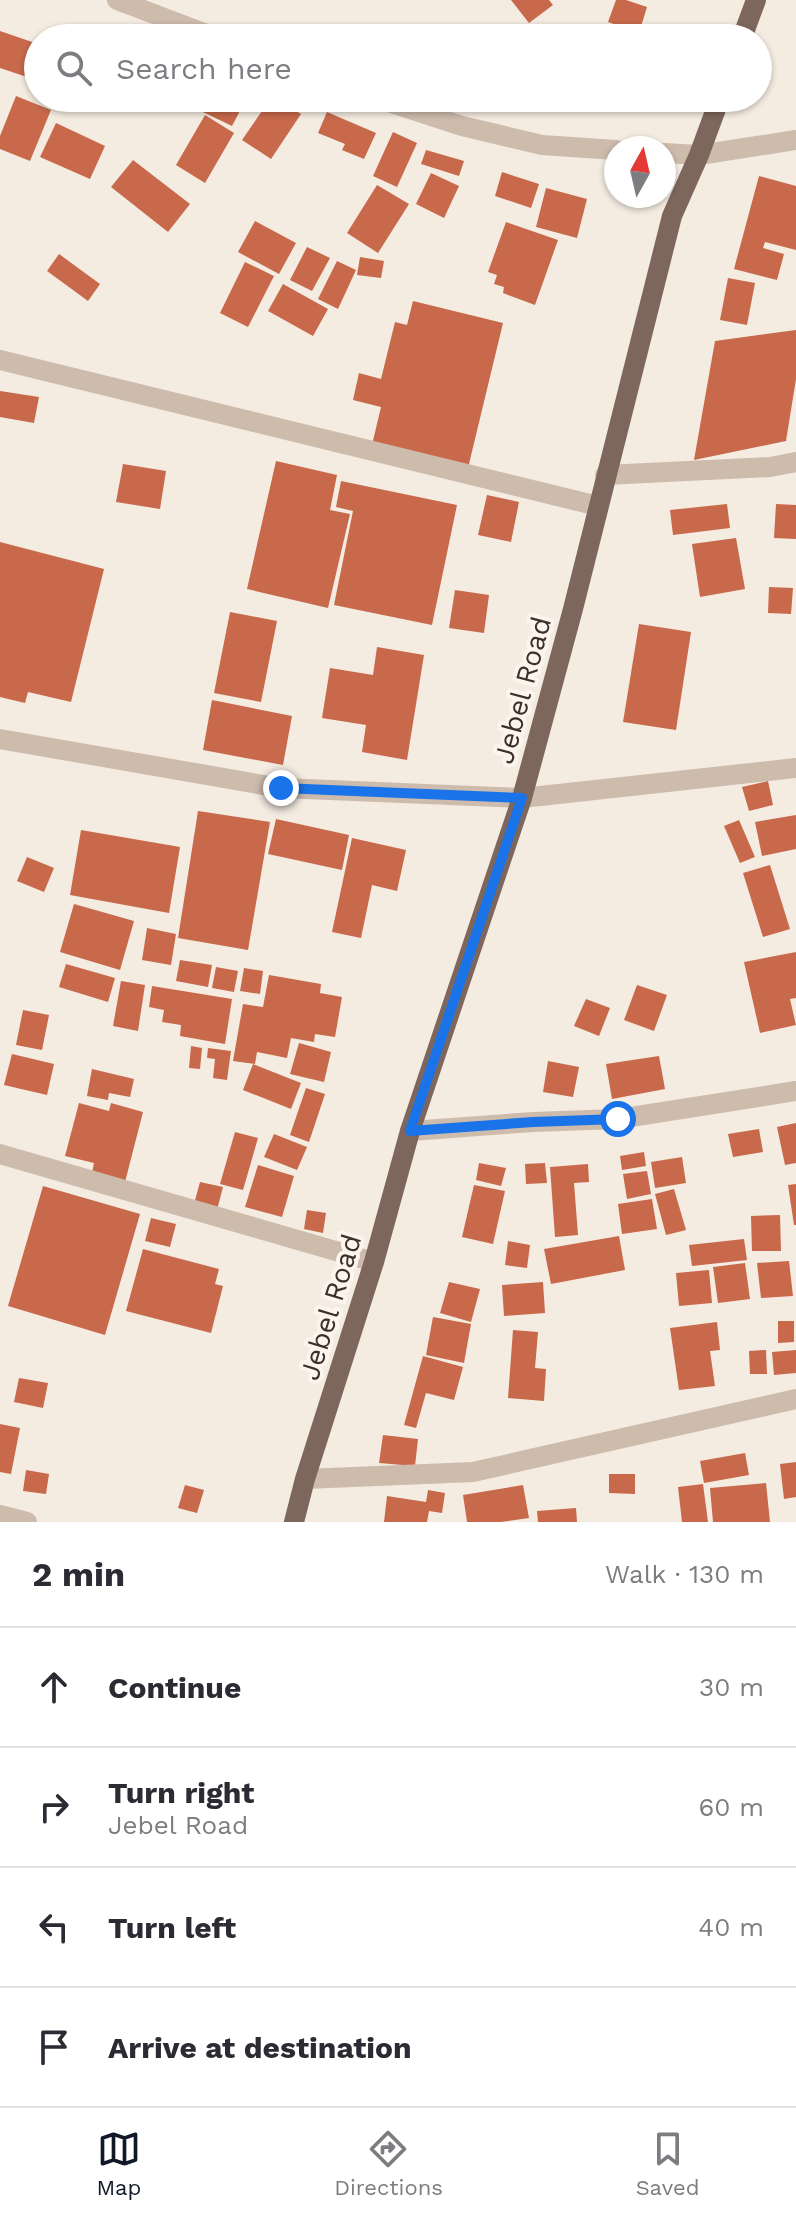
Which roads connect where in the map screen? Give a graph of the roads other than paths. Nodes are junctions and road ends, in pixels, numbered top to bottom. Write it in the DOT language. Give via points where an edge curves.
graph roads {
  1 [pos="117,0"];
  2 [pos="756,0"];
  3 [pos="180,24"];
  4 [pos="747,24"];
  5 [pos="419,112"];
  6 [pos="715,112"];
  7 [pos="796,140"];
  8 [pos="604,149"];
  9 [pos="676,154"];
  10 [pos="699,155"];
  11 [pos="0,360"];
  12 [pos="796,462"];
  13 [pos="605,475"];
  14 [pos="598,506"];
  15 [pos="0,739"];
  16 [pos="796,768"];
  17 [pos="522,798"];
  18 [pos="796,1091"];
  19 [pos="410,1131"];
  20 [pos="0,1154"];
  21 [pos="374,1262"];
  22 [pos="796,1399"];
  23 [pos="305,1479"];
  24 [pos="0,1515"];
  25 [pos="27,1522"];
  26 [pos="294,1522"];
  1 -- 3 [label="street"];
  2 -- 4 [label="main road"];
  5 -- 8 [label="street" via="542,145"];
  6 -- 10 [label="main road, Jebel Road"];
  7 -- 10 [label="street"];
  9 -- 10 [label="street"];
  10 -- 13 [label="main road, Jebel Road" via="672,216"];
  11 -- 14 [label="street"];
  12 -- 13 [label="street"];
  13 -- 14 [label="main road, Jebel Road"];
  14 -- 17 [label="main road, Jebel Road"];
  15 -- 17 [label="street" via="281,788"];
  16 -- 17 [label="street"];
  17 -- 19 [label="main road, Jebel Road"];
  18 -- 19 [label="street" via="618,1119"];
  19 -- 21 [label="main road, Jebel Road"];
  20 -- 21 [label="street"];
  21 -- 23 [label="main road, Jebel Road"];
  22 -- 23 [label="street" via="473,1472"];
  23 -- 26 [label="main road, Jebel Road"];
  24 -- 25 [label="street"];
}
